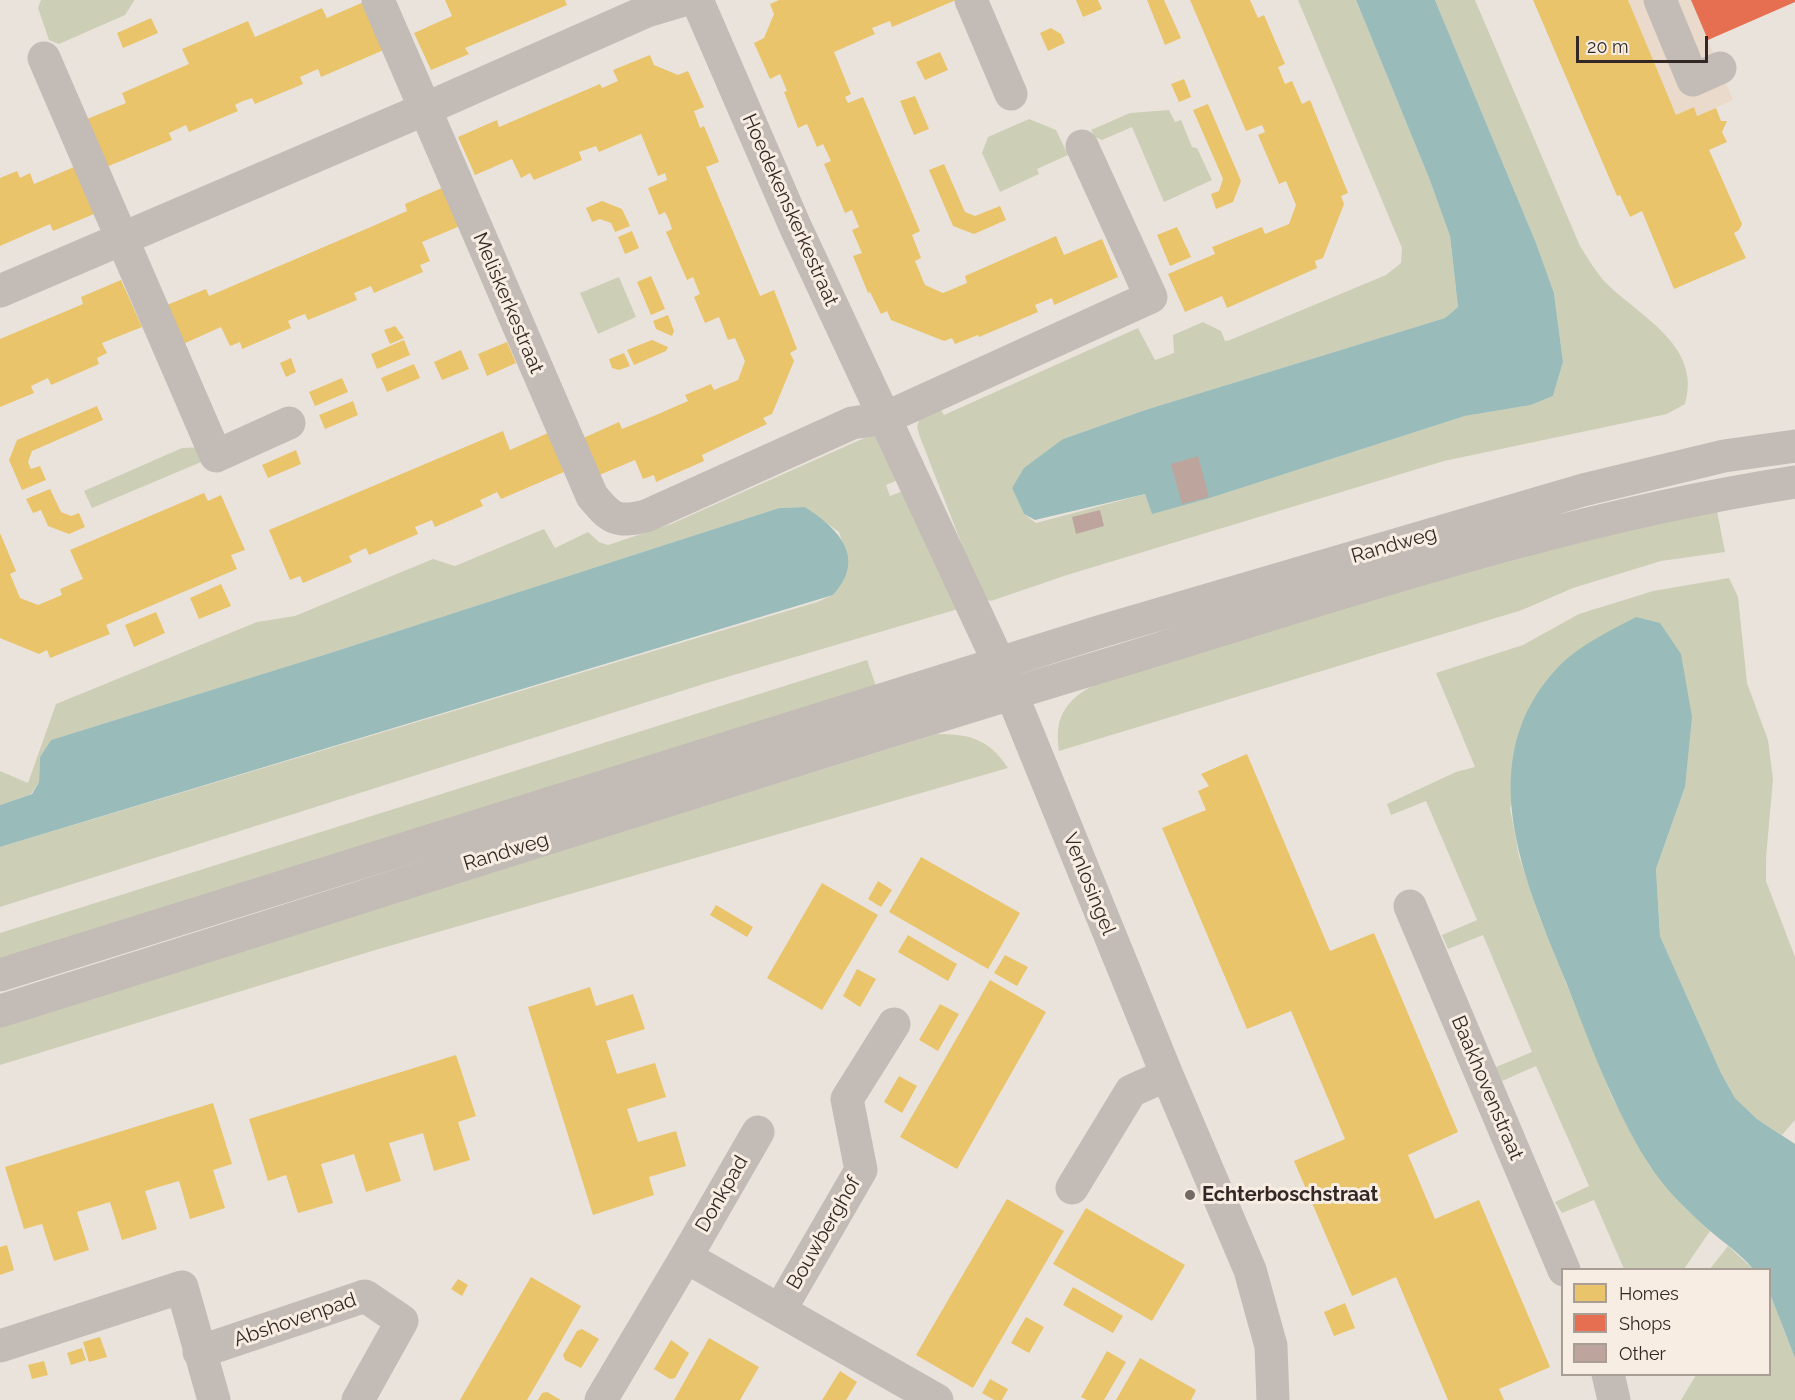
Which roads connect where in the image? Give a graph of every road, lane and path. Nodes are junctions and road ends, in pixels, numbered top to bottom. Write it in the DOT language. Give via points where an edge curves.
graph roads {
  1 [pos="378,0"];
  2 [pos="684,0"];
  3 [pos="697,0"];
  4 [pos="971,0"];
  5 [pos="1660,0"];
  6 [pos="44,58"];
  7 [pos="1720,68"];
  8 [pos="1011,94"];
  9 [pos="425,109"];
  10 [pos="1082,146"];
  11 [pos="122,238"];
  12 [pos="0,291"];
  13 [pos="885,418"];
  14 [pos="289,423"];
  15 [pos="1795,446"];
  16 [pos="1795,482"];
  17 [pos="999,663"];
  18 [pos="1011,694"];
  19 [pos="1410,906"];
  20 [pos="0,975"];
  21 [pos="0,1011"];
  22 [pos="894,1024"];
  23 [pos="1167,1075"];
  24 [pos="758,1132"];
  25 [pos="1072,1188"];
  26 [pos="686,1257"];
  27 [pos="1564,1268"];
  28 [pos="780,1310"];
  29 [pos="0,1346"];
  30 [pos="199,1352"];
  31 [pos="1608,1376"];
  32 [pos="214,1400"];
  33 [pos="358,1400"];
  34 [pos="602,1400"];
  35 [pos="938,1400"];
  36 [pos="1273,1400"];
  37 [pos="1614,1400"];
  1 -- 9 [label="street, Meliskerkestraat"];
  2 -- 9 [label="street" via="647,10"];
  3 -- 13 [label="street, Hoedekenskerkestraat" via="795,226"];
  4 -- 8 [label="street"];
  5 -- 7 [label="street" via="1693,80"];
  6 -- 11 [label="street"];
  9 -- 11 [label="street"];
  9 -- 13 [label="street, Meliskerkestraat" via="592,496 609,516 627,521 646,516 852,423"];
  10 -- 13 [label="street" via="1151,297"];
  11 -- 12 [label="street"];
  11 -- 14 [label="street" via="216,456"];
  13 -- 17 [label="street, Hoedekenskerkestraat"];
  15 -- 17 [label="street, Randweg" via="1724,456 1583,490"];
  16 -- 18 [label="street, Randweg" via="1731,492 1555,533"];
  17 -- 18 [label="street"];
  17 -- 20 [label="street, Randweg"];
  18 -- 21 [label="street, Randweg"];
  18 -- 23 [label="street, Venlosingel"];
  19 -- 27 [label="street, Baakhovenstraat"];
  22 -- 28 [label="street, Bouwberghof" via="847,1099 861,1170"];
  23 -- 25 [label="street" via="1131,1092"];
  23 -- 36 [label="street, Venlosingel" via="1250,1270 1271,1346"];
  24 -- 26 [label="street, Donkpad"];
  26 -- 28 [label="street"];
  26 -- 34 [label="street"];
  28 -- 35 [label="street"];
  29 -- 30 [label="street" via="182,1287"];
  30 -- 32 [label="street"];
  30 -- 33 [label="street, Abshovenpad" via="365,1296 402,1321"];
  31 -- 37 [label="street"];
}
